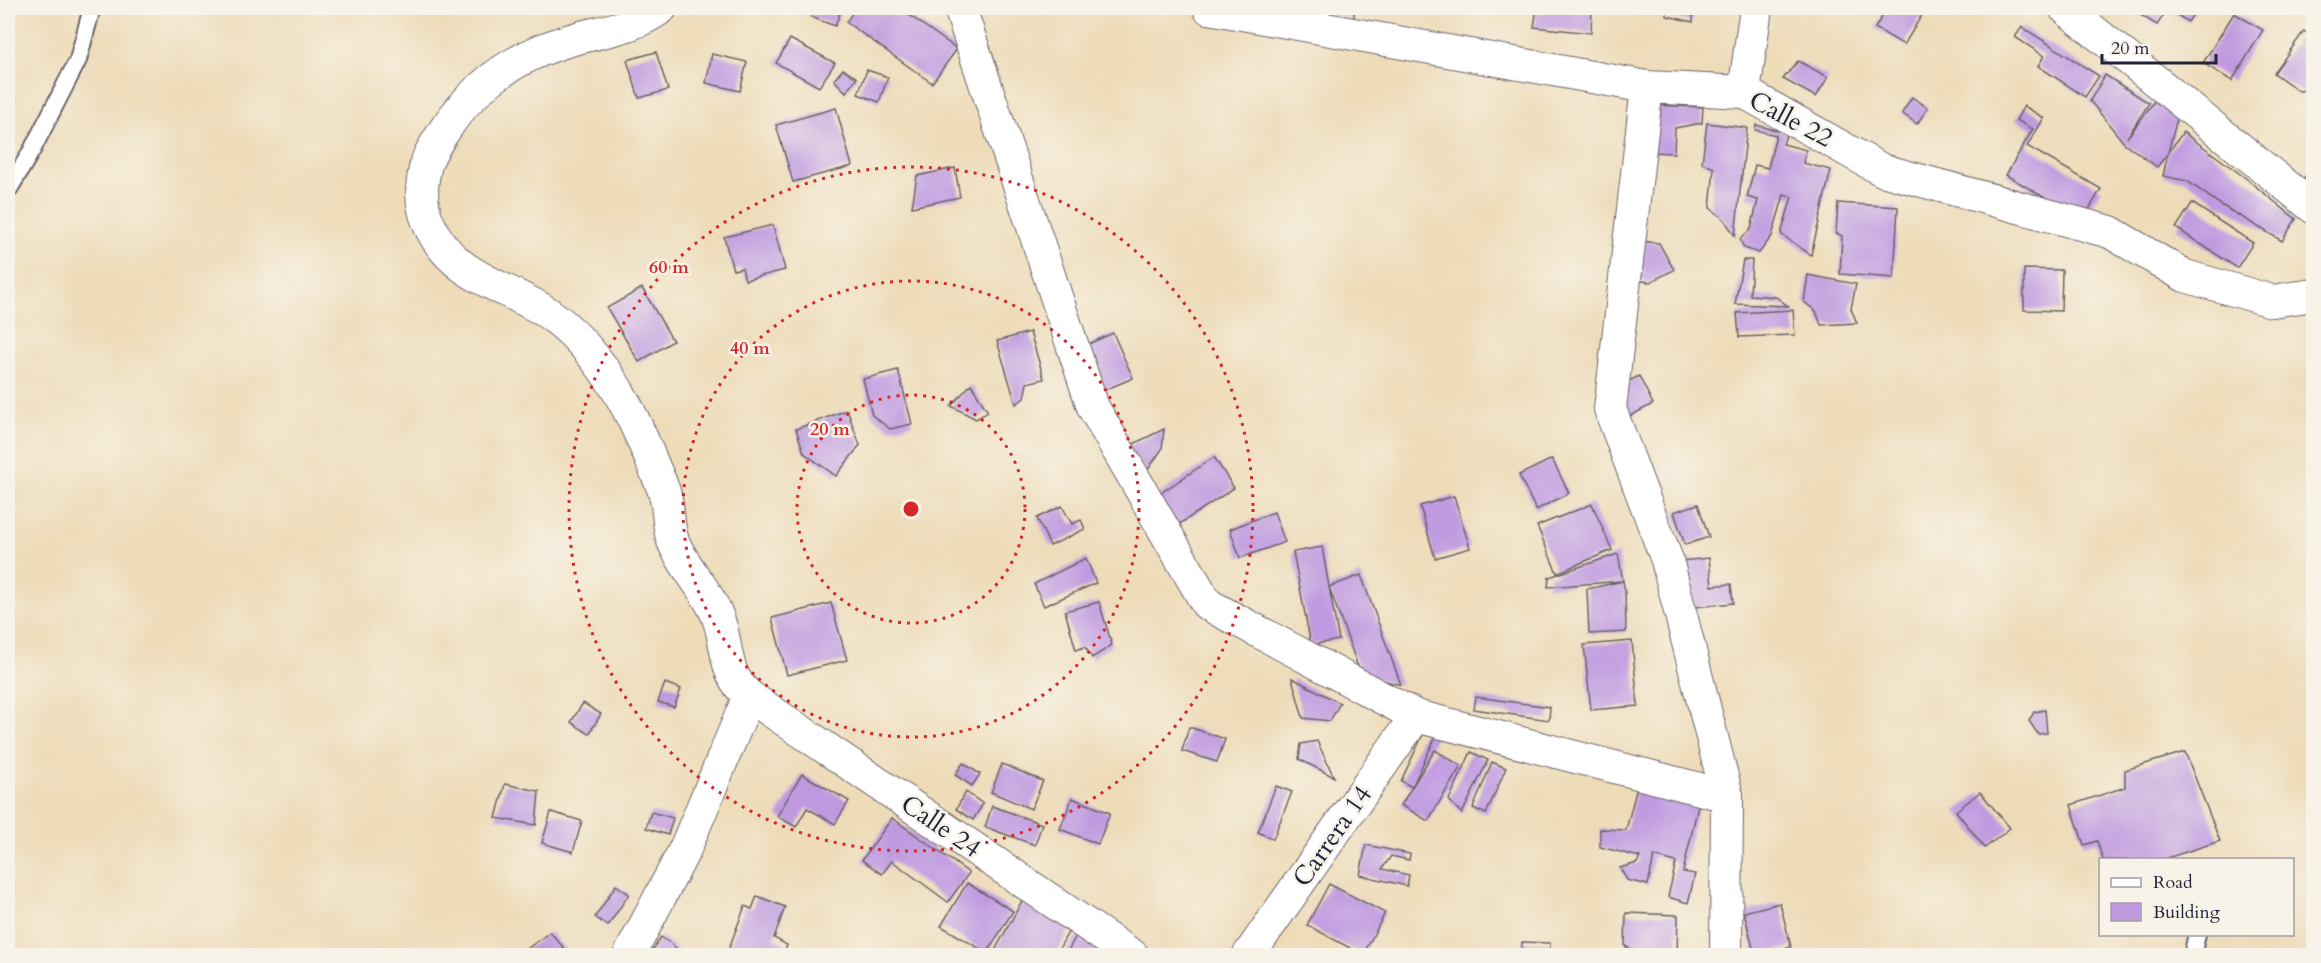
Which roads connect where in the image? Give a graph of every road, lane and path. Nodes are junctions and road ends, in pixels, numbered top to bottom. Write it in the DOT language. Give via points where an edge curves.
graph roads {
  1 [pos="92,8"];
  2 [pos="661,8"];
  3 [pos="960,8"];
  4 [pos="1209,8"];
  5 [pos="1756,8"];
  6 [pos="2065,8"];
  7 [pos="1647,87"];
  8 [pos="1744,92"];
  9 [pos="8,191"];
  10 [pos="2313,208"];
  11 [pos="2313,295"];
  12 [pos="749,696"];
  13 [pos="1416,716"];
  14 [pos="1727,795"];
  15 [pos="2197,936"];
  16 [pos="629,956"];
  17 [pos="1132,956"];
  18 [pos="1248,956"];
  19 [pos="1726,956"];
  20 [pos="2192,956"];
  1 -- 9 [label="lane" via="78,60"];
  2 -- 12 [label="street, Calle 24" via="631,24 537,51 480,87 437,142 423,179 422,200 434,235 450,257 472,273 544,310 585,348 619,392 666,498 667,518 676,547 716,612 730,672"];
  3 -- 13 [label="street" via="1093,407 1207,603"];
  4 -- 7 [label="street, Calle 22"];
  5 -- 8 [label="street"];
  6 -- 10 [label="street"];
  7 -- 8 [label="street, Calle 22"];
  7 -- 14 [label="street" via="1610,409 1667,560"];
  8 -- 11 [label="street, Calle 22" via="1882,170 2110,232 2185,276 2272,301"];
  12 -- 16 [label="street" via="685,849"];
  12 -- 17 [label="street, Calle 24"];
  13 -- 14 [label="street"];
  13 -- 18 [label="street, Carrera 14"];
  14 -- 19 [label="street"];
  15 -- 20 [label="lane"];
}
